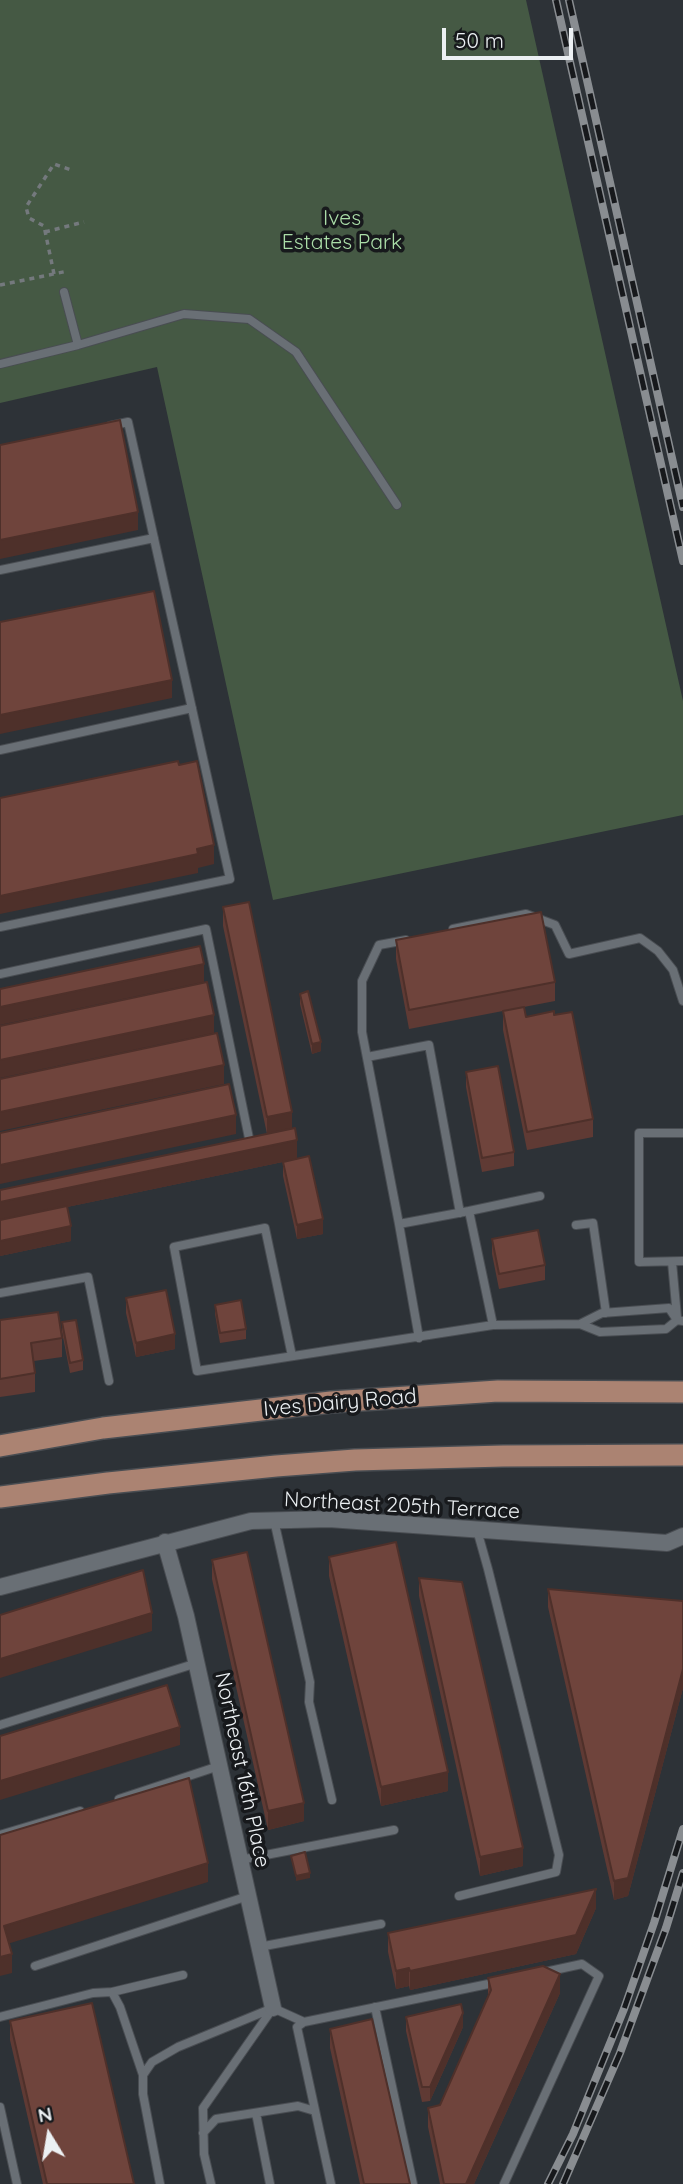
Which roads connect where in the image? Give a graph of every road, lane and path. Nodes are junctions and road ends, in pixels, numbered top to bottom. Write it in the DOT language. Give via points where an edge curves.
graph roads {
  1 [pos="74,171"];
  2 [pos="84,222"];
  3 [pos="45,232"];
  4 [pos="68,271"];
  5 [pos="54,274"];
  6 [pos="0,285"];
  7 [pos="64,292"];
  8 [pos="78,345"];
  9 [pos="0,364"];
  10 [pos="104,427"];
  11 [pos="397,505"];
  12 [pos="154,538"];
  13 [pos="0,570"];
  14 [pos="166,591"];
  15 [pos="153,594"];
  16 [pos="192,708"];
  17 [pos="0,750"];
  18 [pos="204,763"];
  19 [pos="192,765"];
  20 [pos="0,927"];
  21 [pos="446,931"];
  22 [pos="419,937"];
  23 [pos="0,974"];
  24 [pos="683,1001"];
  25 [pos="367,1057"];
  26 [pos="683,1133"];
  27 [pos="236,1146"];
  28 [pos="540,1196"];
  29 [pos="464,1212"];
  30 [pos="399,1224"];
  31 [pos="576,1226"];
  32 [pos="683,1261"];
  33 [pos="672,1262"];
  34 [pos="0,1293"];
  35 [pos="606,1313"];
  36 [pos="680,1320"];
  37 [pos="580,1324"];
  38 [pos="493,1325"];
  39 [pos="419,1338"];
  40 [pos="292,1356"];
  41 [pos="109,1381"];
  42 [pos="683,1392"];
  43 [pos="0,1446"];
  44 [pos="683,1455"];
  45 [pos="0,1497"];
  46 [pos="274,1521"];
  47 [pos="477,1530"];
  48 [pos="683,1536"];
  49 [pos="165,1542"];
  50 [pos="0,1587"];
  51 [pos="197,1663"];
  52 [pos="0,1725"];
  53 [pos="219,1766"];
  54 [pos="332,1800"];
  55 [pos="104,1804"];
  56 [pos="91,1807"];
  57 [pos="394,1830"];
  58 [pos="0,1835"];
  59 [pos="240,1860"];
  60 [pos="248,1896"];
  61 [pos="459,1896"];
  62 [pos="381,1924"];
  63 [pos="259,1947"];
  64 [pos="35,1966"];
  65 [pos="183,1975"];
  66 [pos="530,1975"];
  67 [pos="505,1980"];
  68 [pos="112,1992"];
  69 [pos="375,2007"];
  70 [pos="272,2008"];
  71 [pos="0,2017"];
  72 [pos="304,2022"];
  73 [pos="143,2075"];
  74 [pos="0,2107"];
  75 [pos="315,2111"];
  76 [pos="256,2113"];
  77 [pos="203,2133"];
  78 [pos="17,2184"];
  79 [pos="160,2184"];
  80 [pos="211,2184"];
  81 [pos="270,2184"];
  82 [pos="331,2184"];
  83 [pos="414,2184"];
  84 [pos="505,2184"];
  1 -- 3 [label="path" via="54,164 26,207 29,218 44,226"];
  2 -- 3 [label="path"];
  3 -- 5 [label="path"];
  4 -- 5 [label="path"];
  5 -- 6 [label="path"];
  7 -- 8 [label="lane"];
  8 -- 9 [label="lane"];
  8 -- 11 [label="lane" via="184,314 249,319 296,352"];
  10 -- 12 [label="lane" via="128,422"];
  12 -- 13 [label="lane"];
  12 -- 14 [label="lane"];
  14 -- 15 [label="lane"];
  14 -- 16 [label="lane"];
  16 -- 17 [label="lane"];
  16 -- 18 [label="lane"];
  18 -- 19 [label="lane"];
  18 -- 20 [label="lane" via="230,879"];
  21 -- 24 [label="lane" via="526,914 555,925 569,954 640,938 658,951 673,971"];
  22 -- 25 [label="lane" via="379,945 362,981"];
  23 -- 27 [label="lane" via="206,929 250,1143"];
  25 -- 29 [label="lane" via="429,1045"];
  25 -- 30 [label="lane"];
  26 -- 33 [label="lane" via="639,1133 639,1262"];
  28 -- 29 [label="lane"];
  29 -- 30 [label="lane"];
  29 -- 38 [label="lane"];
  30 -- 39 [label="lane"];
  31 -- 35 [label="lane" via="593,1223"];
  32 -- 33 [label="lane"];
  33 -- 36 [label="lane"];
  34 -- 41 [label="lane" via="88,1278"];
  35 -- 36 [label="lane" via="669,1308"];
  35 -- 37 [label="lane"];
  36 -- 37 [label="lane" via="666,1329 600,1332"];
  37 -- 38 [label="lane"];
  38 -- 39 [label="lane"];
  39 -- 40 [label="lane"];
  40 -- 40 [label="lane" via="197,1371 174,1247 265,1227"];
  42 -- 43 [label="main road, Ives Dairy Road" via="498,1391 331,1402 103,1428"];
  44 -- 45 [label="main road" via="342,1461"];
  46 -- 47 [label="street, Northeast 205th Terrace" via="329,1519"];
  46 -- 49 [label="street, Northeast 205th Terrace" via="251,1521"];
  46 -- 54 [label="lane"];
  47 -- 48 [label="street, Northeast 205th Terrace" via="667,1543"];
  47 -- 61 [label="lane" via="559,1855 556,1872"];
  49 -- 50 [label="street, Northeast 205th Terrace"];
  49 -- 51 [label="street, Northeast 16th Place"];
  51 -- 52 [label="lane"];
  51 -- 53 [label="street, Northeast 16th Place"];
  53 -- 55 [label="lane"];
  53 -- 59 [label="street, Northeast 16th Place"];
  56 -- 58 [label="lane"];
  57 -- 59 [label="lane"];
  59 -- 60 [label="street, Northeast 16th Place"];
  60 -- 63 [label="street, Northeast 16th Place"];
  60 -- 64 [label="lane"];
  62 -- 63 [label="lane"];
  63 -- 70 [label="street, Northeast 16th Place"];
  65 -- 68 [label="lane"];
  66 -- 84 [label="lane" via="582,1964 599,1976"];
  67 -- 69 [label="lane"];
  68 -- 71 [label="lane"];
  68 -- 73 [label="lane"];
  69 -- 72 [label="lane"];
  69 -- 83 [label="lane"];
  70 -- 72 [label="lane"];
  70 -- 73 [label="lane" via="178,2046 152,2062"];
  70 -- 77 [label="lane" via="203,2108"];
  72 -- 75 [label="lane" via="297,2027"];
  73 -- 79 [label="lane"];
  74 -- 78 [label="lane"];
  75 -- 76 [label="lane" via="298,2106"];
  75 -- 82 [label="lane"];
  76 -- 77 [label="lane" via="216,2119"];
  76 -- 81 [label="lane"];
  77 -- 80 [label="lane"];
}
